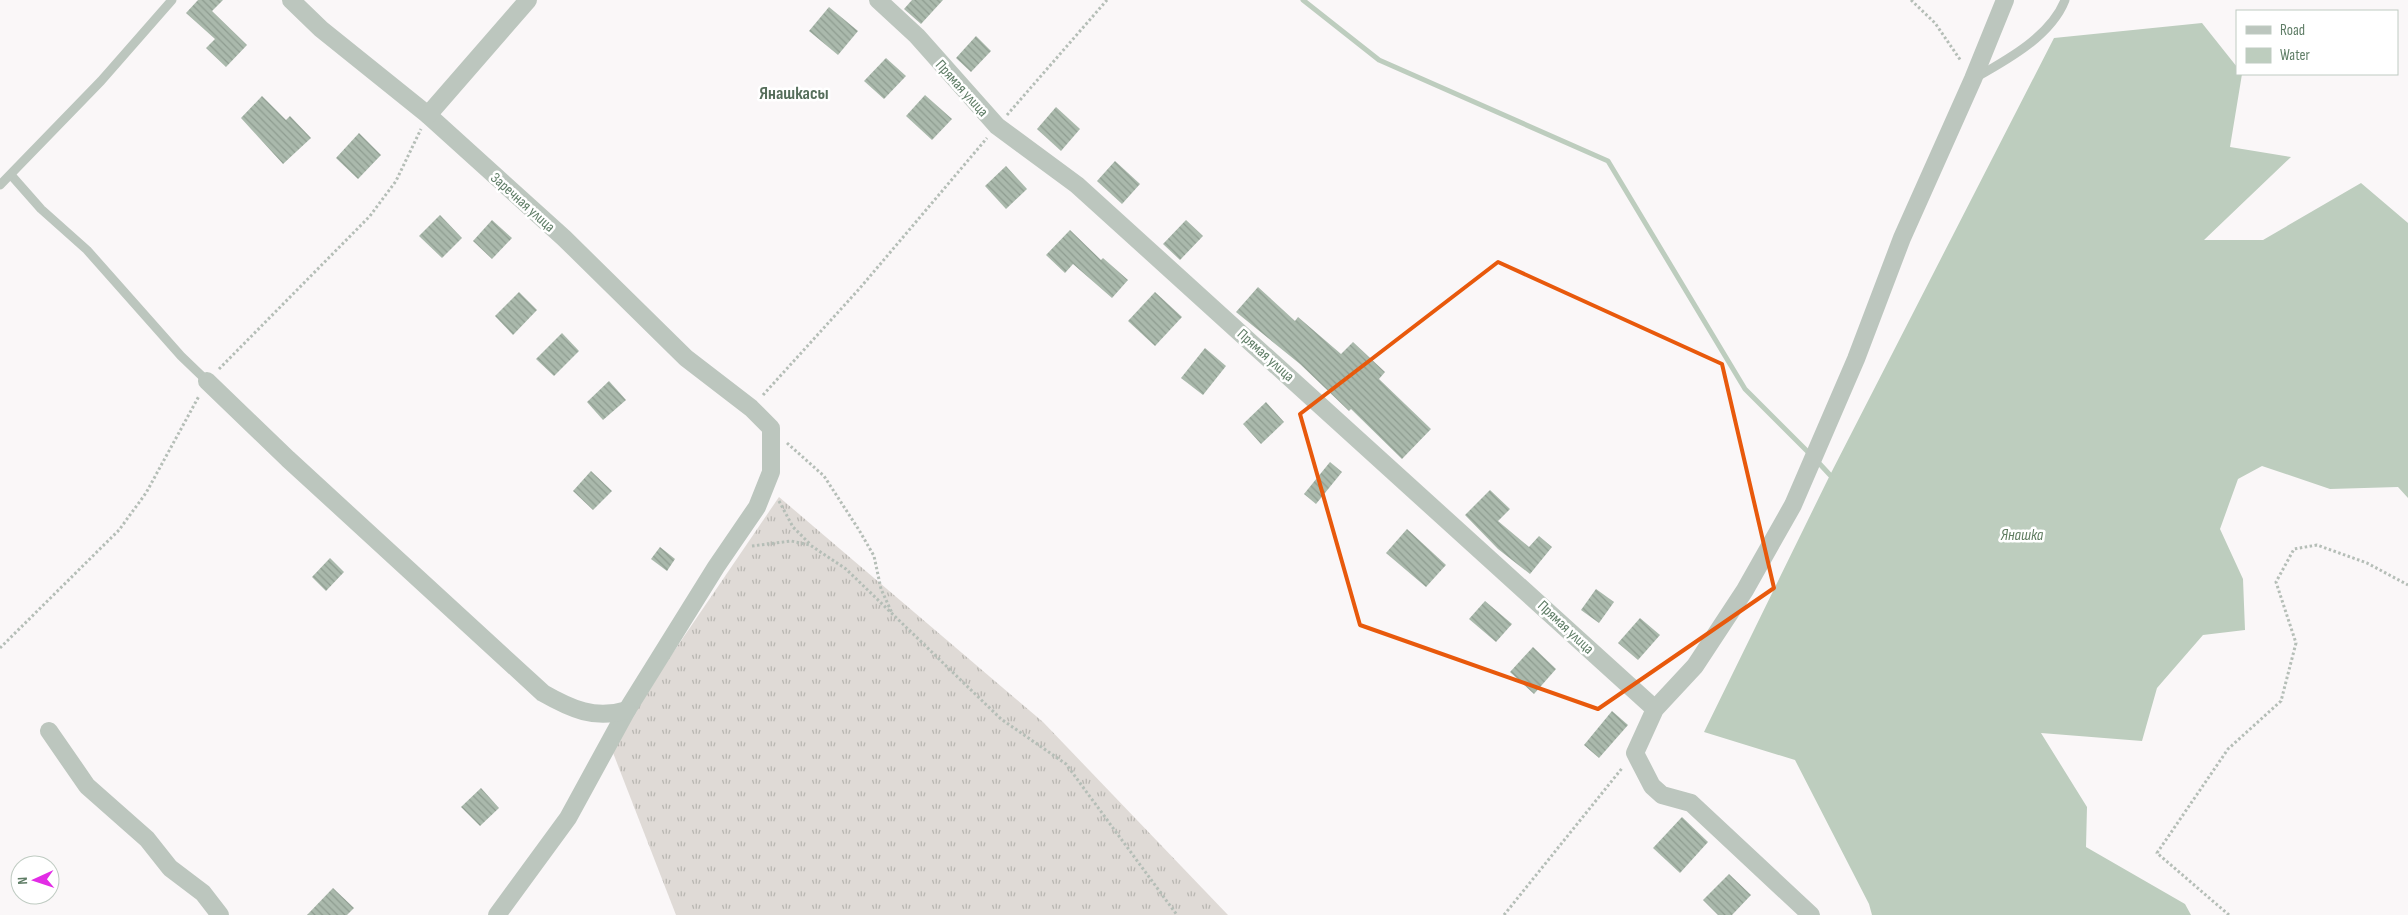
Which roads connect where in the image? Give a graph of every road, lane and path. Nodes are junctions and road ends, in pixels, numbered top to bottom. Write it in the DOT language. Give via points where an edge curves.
graph roads {
  1 [pos="172,0"];
  2 [pos="291,0"];
  3 [pos="528,0"];
  4 [pos="878,0"];
  5 [pos="1107,0"];
  6 [pos="1911,0"];
  7 [pos="2005,0"];
  8 [pos="2065,0"];
  9 [pos="1973,79"];
  10 [pos="428,115"];
  11 [pos="996,126"];
  12 [pos="11,175"];
  13 [pos="0,185"];
  14 [pos="207,381"];
  15 [pos="751,408"];
  16 [pos="771,428"];
  17 [pos="771,472"];
  18 [pos="810,545"];
  19 [pos="751,546"];
  20 [pos="2408,585"];
  21 [pos="894,616"];
  22 [pos="0,648"];
  23 [pos="1656,709"];
  24 [pos="627,710"];
  25 [pos="49,731"];
  26 [pos="1635,753"];
  27 [pos="220,915"];
  28 [pos="497,915"];
  29 [pos="1177,915"];
  30 [pos="1504,915"];
  31 [pos="1811,915"];
  32 [pos="2229,915"];
  1 -- 12 [label="lane" via="101,82 16,166"];
  2 -- 10 [label="street, Заречная улица" via="321,29"];
  3 -- 10 [label="street"];
  4 -- 11 [label="street, Прямая улица" via="916,36"];
  5 -- 11 [label="path"];
  6 -- 9 [label="path" via="1935,22"];
  7 -- 9 [label="street"];
  8 -- 9 [label="lane" via="2061,12 2021,51"];
  9 -- 23 [label="street" via="1902,238 1856,360 1793,505 1745,590 1695,666"];
  10 -- 14 [label="path" via="396,181 370,216"];
  10 -- 15 [label="street, Заречная улица" via="564,238 686,358"];
  11 -- 15 [label="path" via="860,288"];
  11 -- 23 [label="street, Прямая улица" via="1077,185"];
  12 -- 13 [label="lane"];
  12 -- 14 [label="lane" via="41,209 87,250"];
  14 -- 22 [label="path" via="146,493 119,530"];
  14 -- 24 [label="street" via="288,460 543,693 561,704 594,715 610,716"];
  15 -- 16 [label="street, Заречная улица"];
  16 -- 17 [label="street"];
  16 -- 21 [label="path" via="824,476 874,556 881,589"];
  17 -- 18 [label="path" via="780,505 793,527"];
  17 -- 24 [label="street" via="757,507"];
  18 -- 19 [label="path" via="791,541"];
  18 -- 21 [label="path" via="846,569"];
  20 -- 32 [label="path" via="2367,563 2317,545 2294,549 2276,582 2296,643 2281,702 2228,749 2157,853"];
  21 -- 29 [label="path" via="1001,719 1066,764"];
  23 -- 26 [label="street"];
  24 -- 28 [label="street" via="568,818"];
  25 -- 27 [label="street" via="86,786 147,839 170,868 203,893"];
  26 -- 30 [label="path"];
  26 -- 31 [label="street" via="1652,786 1662,794 1691,803"];
}
